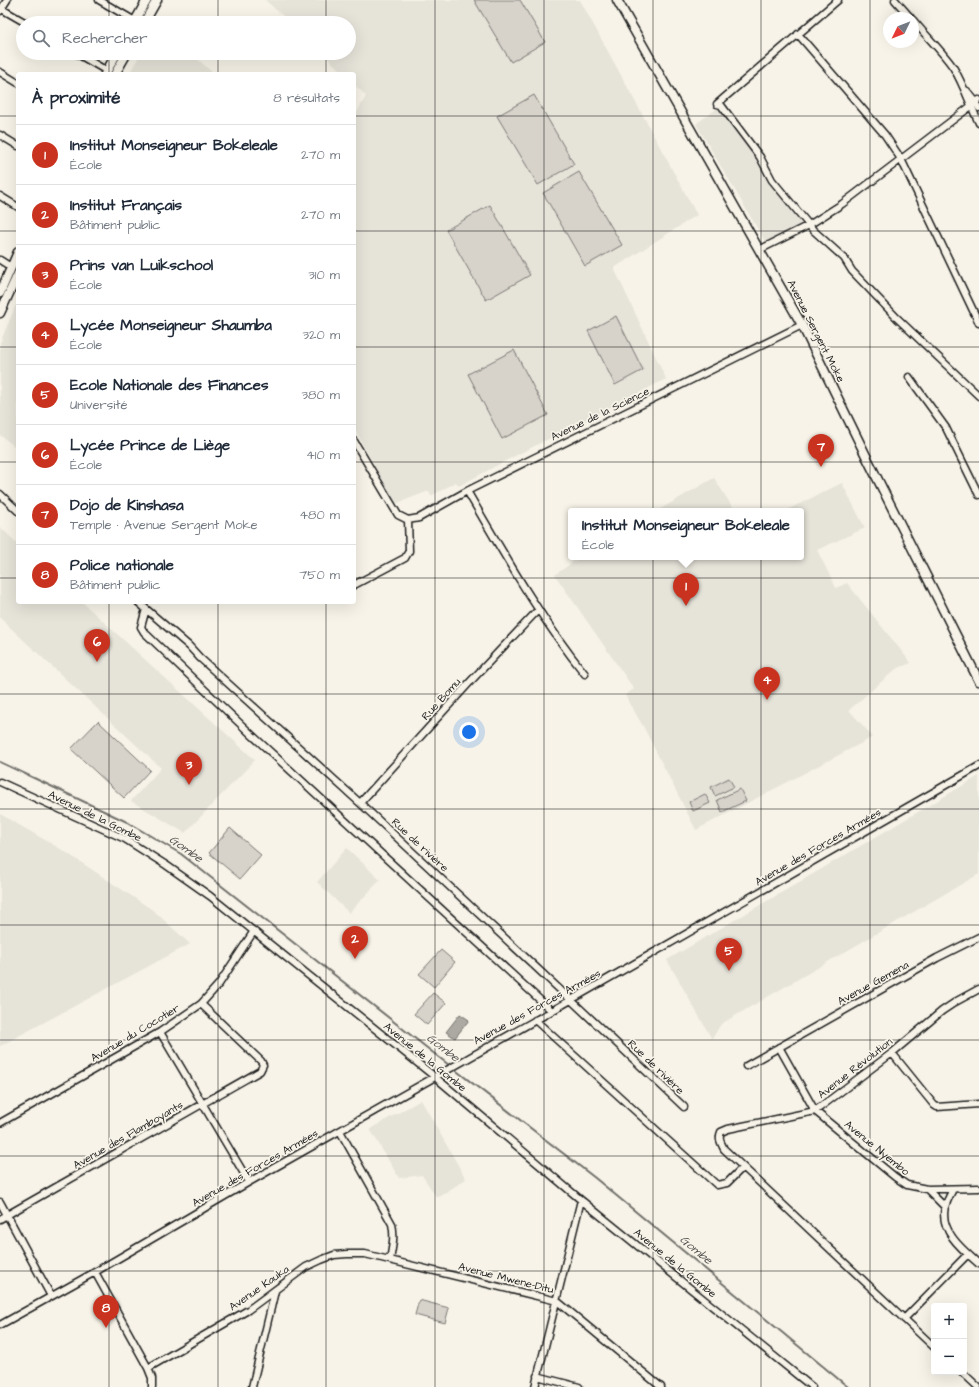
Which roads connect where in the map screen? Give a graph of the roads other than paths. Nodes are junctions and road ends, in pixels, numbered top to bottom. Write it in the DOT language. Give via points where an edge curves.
graph roads {
  1 [pos="7,0"];
  2 [pos="99,0"];
  3 [pos="148,0"];
  4 [pos="157,0"];
  5 [pos="617,0"];
  6 [pos="838,0"];
  7 [pos="895,0"];
  8 [pos="0,9"];
  9 [pos="906,12"];
  10 [pos="125,16"];
  11 [pos="139,16"];
  12 [pos="148,16"];
  13 [pos="16,18"];
  14 [pos="919,27"];
  15 [pos="798,34"];
  16 [pos="87,60"];
  17 [pos="113,60"];
  18 [pos="123,60"];
  19 [pos="0,72"];
  20 [pos="106,72"];
  21 [pos="116,72"];
  22 [pos="16,83"];
  23 [pos="976,104"];
  24 [pos="979,123"];
  25 [pos="0,135"];
  26 [pos="16,145"];
  27 [pos="901,159"];
  28 [pos="0,196"];
  29 [pos="16,205"];
  30 [pos="809,225"];
  31 [pos="759,250"];
  32 [pos="16,257"];
  33 [pos="0,260"];
  34 [pos="12,267"];
  35 [pos="16,278"];
  36 [pos="0,293"];
  37 [pos="0,313"];
  38 [pos="802,324"];
  39 [pos="979,324"];
  40 [pos="909,377"];
  41 [pos="979,396"];
  42 [pos="356,444"];
  43 [pos="467,491"];
  44 [pos="0,494"];
  45 [pos="979,495"];
  46 [pos="16,509"];
  47 [pos="408,520"];
  48 [pos="356,584"];
  49 [pos="140,604"];
  50 [pos="146,609"];
  51 [pos="538,610"];
  52 [pos="585,674"];
  53 [pos="979,681"];
  54 [pos="979,766"];
  55 [pos="0,782"];
  56 [pos="360,803"];
  57 [pos="254,931"];
  58 [pos="979,937"];
  59 [pos="979,989"];
  60 [pos="571,1000"];
  61 [pos="202,1004"];
  62 [pos="552,1011"];
  63 [pos="535,1020"];
  64 [pos="160,1032"];
  65 [pos="779,1047"];
  66 [pos="892,1053"];
  67 [pos="746,1066"];
  68 [pos="435,1077"];
  69 [pos="204,1104"];
  70 [pos="979,1104"];
  71 [pos="684,1107"];
  72 [pos="815,1111"];
  73 [pos="0,1123"];
  74 [pos="340,1131"];
  75 [pos="743,1167"];
  76 [pos="249,1182"];
  77 [pos="979,1188"];
  78 [pos="928,1189"];
  79 [pos="953,1189"];
  80 [pos="581,1200"];
  81 [pos="0,1202"];
  82 [pos="945,1207"];
  83 [pos="8,1215"];
  84 [pos="0,1219"];
  85 [pos="968,1254"];
  86 [pos="390,1260"];
  87 [pos="979,1264"];
  88 [pos="95,1272"];
  89 [pos="275,1291"];
  90 [pos="51,1296"];
  91 [pos="557,1301"];
  92 [pos="904,1319"];
  93 [pos="0,1325"];
  94 [pos="931,1343"];
  95 [pos="148,1368"];
  96 [pos="965,1375"];
  97 [pos="537,1376"];
  98 [pos="152,1387"];
  99 [pos="252,1387"];
  100 [pos="535,1387"];
  101 [pos="579,1387"];
  102 [pos="661,1387"];
  103 [pos="812,1387"];
  104 [pos="978,1387"];
  1 -- 8 [label="street"];
  2 -- 10 [label="street"];
  3 -- 11 [label="main road"];
  4 -- 12 [label="main road"];
  5 -- 31 [label="main road, Avenue Sergent Moke"];
  6 -- 15 [label="street"];
  7 -- 9 [label="street"];
  8 -- 13 [label="street"];
  14 -- 23 [label="street" via="948,62"];
  15 -- 27 [label="street" via="885,136"];
  15 -- 30 [label="street" via="717,104 721,105 760,157 772,180"];
  16 -- 20 [label="street"];
  17 -- 20 [label="main road"];
  18 -- 21 [label="main road"];
  19 -- 22 [label="street"];
  23 -- 24 [label="street"];
  23 -- 27 [label="street"];
  25 -- 26 [label="street"];
  27 -- 30 [label="street" via="842,204"];
  27 -- 39 [label="street"];
  28 -- 29 [label="street"];
  30 -- 31 [label="street"];
  30 -- 41 [label="street" via="844,258 852,271 897,318"];
  31 -- 38 [label="main road, Avenue Sergent Moke"];
  32 -- 34 [label="main road"];
  33 -- 34 [label="street"];
  34 -- 36 [label="main road"];
  35 -- 37 [label="main road"];
  38 -- 43 [label="street, Avenue de la Science"];
  38 -- 53 [label="main road, Avenue Sergent Moke"];
  40 -- 45 [label="street" via="946,428"];
  42 -- 47 [label="street" via="398,515"];
  43 -- 47 [label="street, Avenue de la Science" via="419,518"];
  43 -- 51 [label="street"];
  44 -- 46 [label="street"];
  47 -- 48 [label="street" via="409,550 405,558"];
  49 -- 50 [label="street, Rue de rivière"];
  50 -- 56 [label="street, Rue de rivière"];
  50 -- 62 [label="street" via="141,626 144,632"];
  51 -- 52 [label="street" via="561,645"];
  51 -- 56 [label="street, Rue Bomu"];
  54 -- 60 [label="street, Avenue des Forces Armées"];
  55 -- 57 [label="street, Avenue de la Gombe" via="125,839 210,896"];
  56 -- 60 [label="street, Rue de rivière"];
  57 -- 61 [label="street, Avenue du Cocotier" via="219,984"];
  57 -- 68 [label="street, Avenue de la Gombe"];
  58 -- 65 [label="street, Avenue Gemena"];
  59 -- 66 [label="street, Avenue Révolution" via="946,1008"];
  60 -- 62 [label="street, Avenue des Forces Armées"];
  60 -- 71 [label="street, Rue de rivière"];
  61 -- 64 [label="street, Avenue du Cocotier"];
  61 -- 69 [label="street, Avenue des Flamboyants" via="263,1065 256,1074"];
  62 -- 63 [label="street, Avenue des Forces Armées"];
  63 -- 68 [label="street, Avenue des Forces Armées"];
  63 -- 75 [label="street" via="717,1185 726,1183"];
  64 -- 69 [label="street"];
  64 -- 73 [label="street, Avenue du Cocotier"];
  65 -- 67 [label="street, Avenue Gemena"];
  65 -- 72 [label="street"];
  66 -- 70 [label="street" via="937,1108"];
  66 -- 72 [label="street, Avenue Révolution"];
  68 -- 74 [label="street, Avenue des Forces Armées"];
  68 -- 80 [label="street, Avenue de la Gombe"];
  69 -- 76 [label="street"];
  69 -- 83 [label="street, Avenue des Flamboyants"];
  72 -- 75 [label="street, Avenue Révolution" via="721,1132 719,1136 724,1149"];
  72 -- 78 [label="street, Avenue Nyembo" via="895,1178 907,1185"];
  74 -- 76 [label="street, Avenue des Forces Armées"];
  74 -- 86 [label="street" via="392,1224 394,1233"];
  75 -- 92 [label="street"];
  76 -- 88 [label="street, Avenue des Forces Armées"];
  77 -- 79 [label="street, Avenue Nyembo"];
  78 -- 79 [label="street, Avenue Nyembo"];
  78 -- 82 [label="street"];
  79 -- 82 [label="street"];
  80 -- 91 [label="street"];
  80 -- 103 [label="street, Avenue de la Gombe"];
  81 -- 83 [label="street"];
  82 -- 85 [label="street" via="945,1220 949,1232"];
  83 -- 84 [label="street, Avenue des Flamboyants"];
  83 -- 90 [label="street"];
  85 -- 87 [label="street"];
  85 -- 92 [label="street"];
  86 -- 89 [label="street, Avenue Kauka" via="365,1254 334,1256 306,1267"];
  86 -- 91 [label="street, Avenue Mwene-Ditu"];
  88 -- 90 [label="street, Avenue des Forces Armées"];
  88 -- 95 [label="street"];
  89 -- 95 [label="street, Avenue Kauka" via="248,1310"];
  89 -- 99 [label="street"];
  90 -- 93 [label="street, Avenue des Forces Armées"];
  91 -- 97 [label="street"];
  91 -- 102 [label="street, Avenue Mwene-Ditu"];
  92 -- 94 [label="street"];
  95 -- 98 [label="street"];
  96 -- 104 [label="street"];
  97 -- 100 [label="street"];
  97 -- 101 [label="street"];
}
